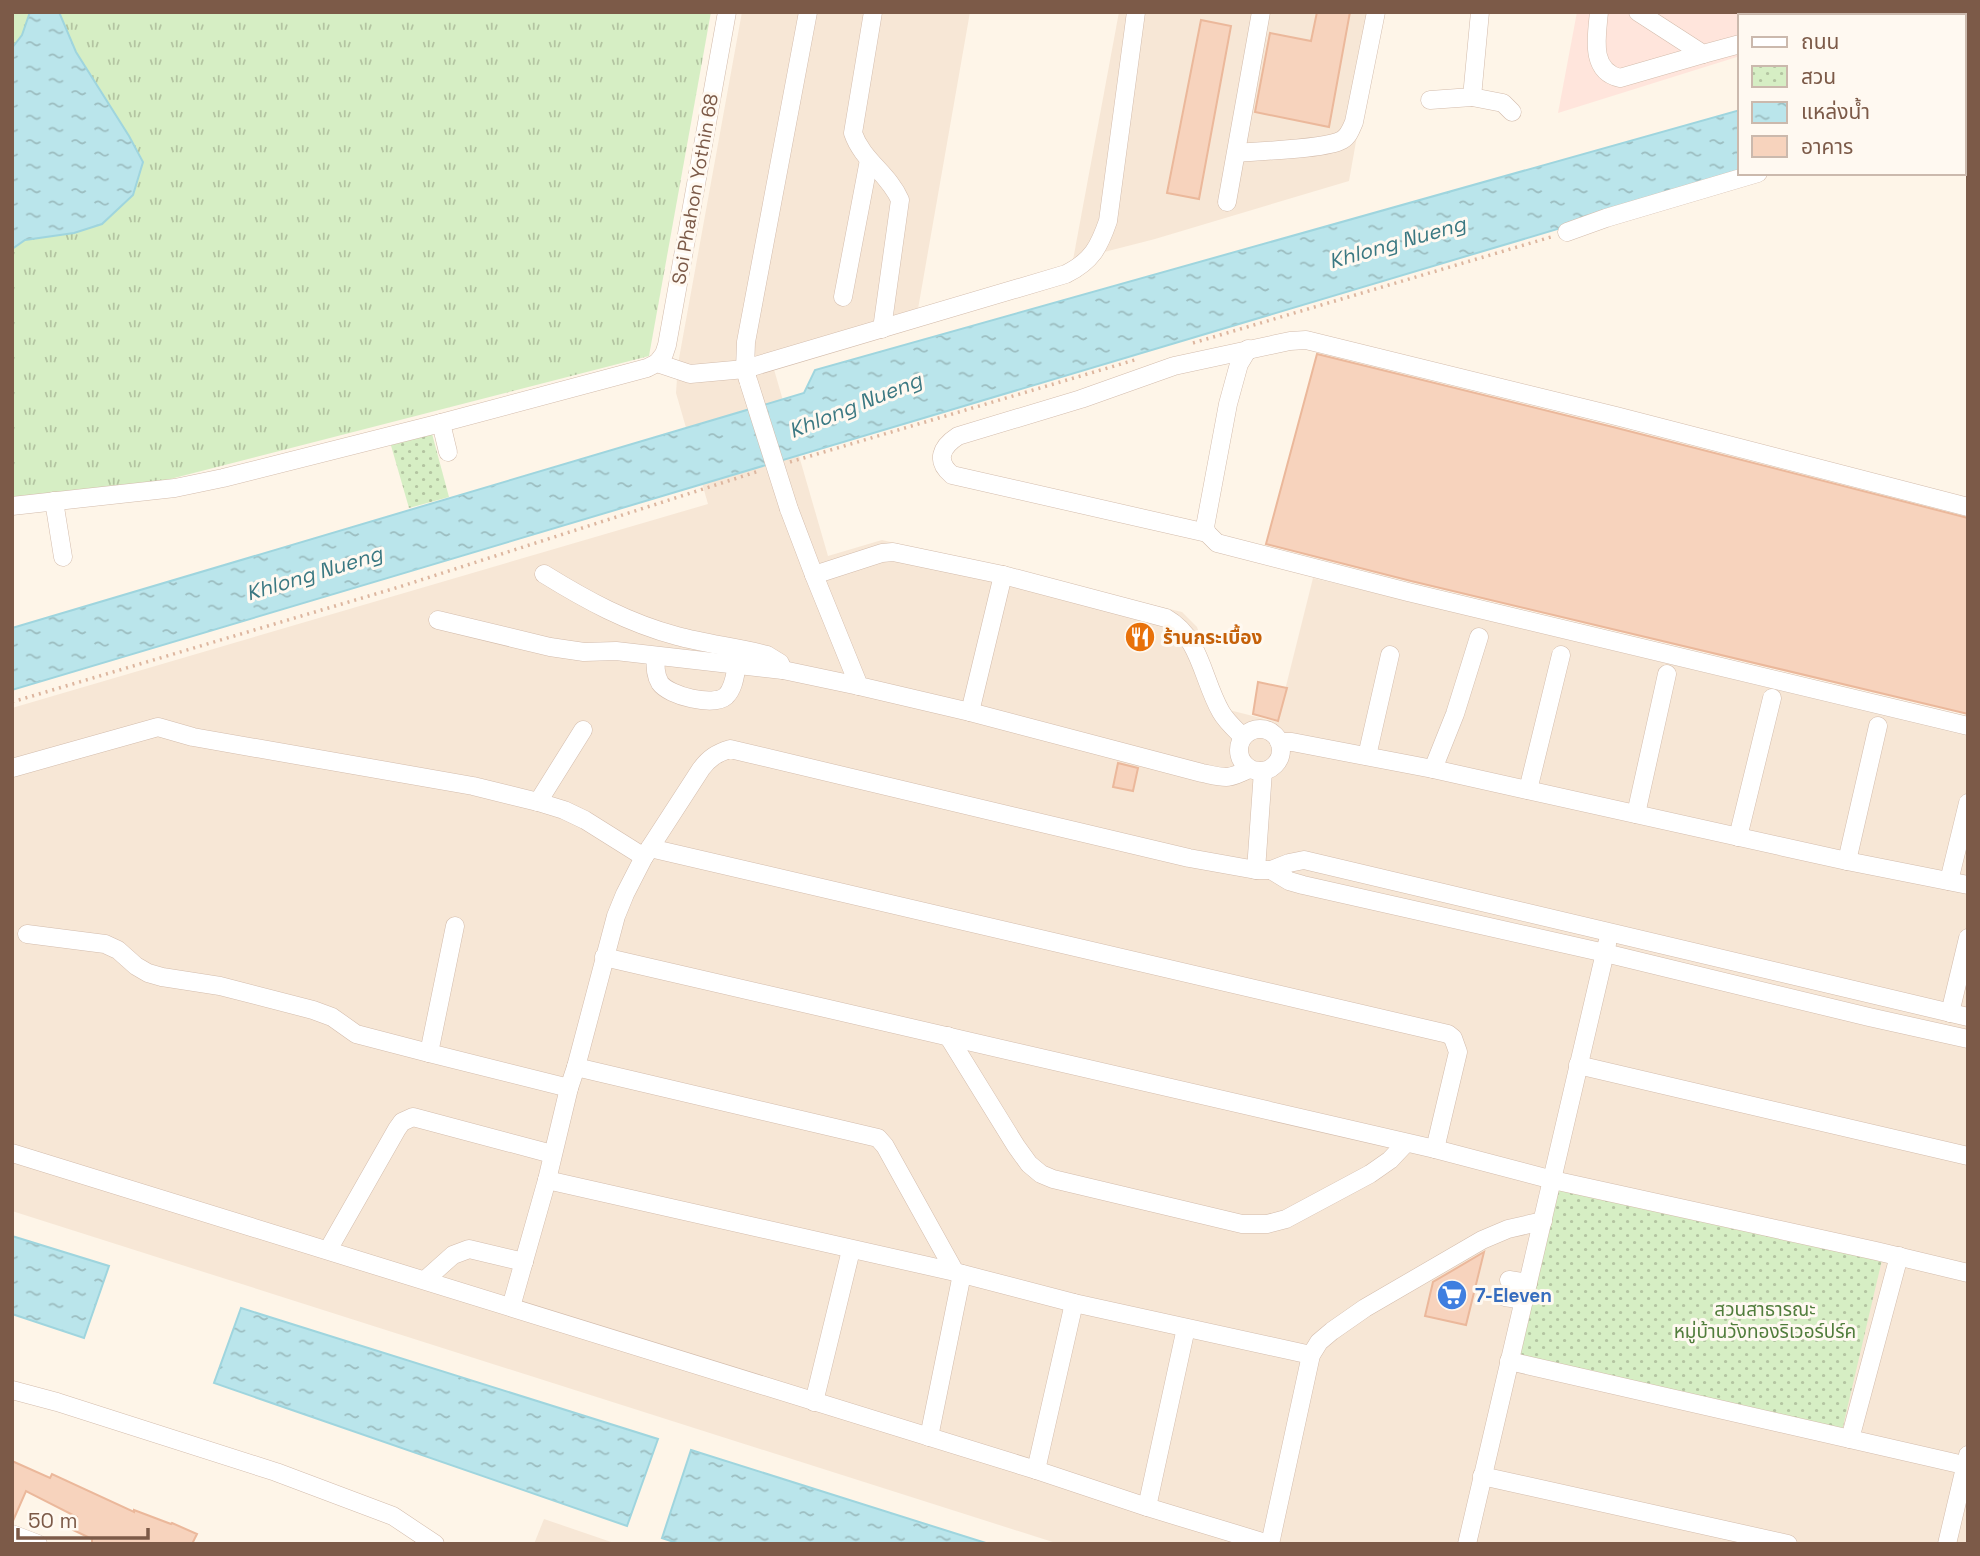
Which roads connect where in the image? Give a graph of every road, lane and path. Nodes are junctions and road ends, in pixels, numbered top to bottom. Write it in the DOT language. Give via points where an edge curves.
graph roads {
  1 [pos="727,12"];
  2 [pos="807,12"];
  3 [pos="873,12"];
  4 [pos="1136,12"];
  5 [pos="1261,12"];
  6 [pos="1376,12"];
  7 [pos="1479,12"];
  8 [pos="1600,12"];
  9 [pos="1638,12"];
  10 [pos="1753,12"];
  11 [pos="1778,14"];
  12 [pos="1738,45"];
  13 [pos="1703,54"];
  14 [pos="1472,97"];
  15 [pos="1430,100"];
  16 [pos="1512,112"];
  17 [pos="1237,153"];
  18 [pos="869,160"];
  19 [pos="1751,175"];
  20 [pos="1227,202"];
  21 [pos="1567,232"];
  22 [pos="843,297"];
  23 [pos="882,329"];
  24 [pos="1248,349"];
  25 [pos="657,363"];
  26 [pos="747,376"];
  27 [pos="441,423"];
  28 [pos="448,453"];
  29 [pos="763,470"];
  30 [pos="54,501"];
  31 [pos="12,506"];
  32 [pos="1968,507"];
  33 [pos="1206,533"];
  34 [pos="63,557"];
  35 [pos="544,574"];
  36 [pos="814,575"];
  37 [pos="1003,575"];
  38 [pos="438,620"];
  39 [pos="1479,637"];
  40 [pos="1390,655"];
  41 [pos="1561,655"];
  42 [pos="656,656"];
  43 [pos="737,665"];
  44 [pos="783,670"];
  45 [pos="1667,674"];
  46 [pos="859,686"];
  47 [pos="1772,698"];
  48 [pos="12,702"];
  49 [pos="970,712"];
  50 [pos="1878,726"];
  51 [pos="1968,726"];
  52 [pos="583,730"];
  53 [pos="1243,737"];
  54 [pos="1279,742"];
  55 [pos="1367,756"];
  56 [pos="12,768"];
  57 [pos="1433,769"];
  58 [pos="1256,770"];
  59 [pos="1528,790"];
  60 [pos="538,802"];
  61 [pos="1968,803"];
  62 [pos="1636,814"];
  63 [pos="1738,837"];
  64 [pos="647,852"];
  65 [pos="1847,861"];
  66 [pos="1263,870"];
  67 [pos="1949,881"];
  68 [pos="1968,886"];
  69 [pos="455,926"];
  70 [pos="1610,933"];
  71 [pos="27,934"];
  72 [pos="1968,938"];
  73 [pos="1605,953"];
  74 [pos="604,957"];
  75 [pos="1959,1015"];
  76 [pos="948,1036"];
  77 [pos="1968,1039"];
  78 [pos="429,1052"];
  79 [pos="1578,1065"];
  80 [pos="576,1067"];
  81 [pos="569,1088"];
  82 [pos="1406,1143"];
  83 [pos="1434,1149"];
  84 [pos="12,1153"];
  85 [pos="552,1154"];
  86 [pos="1968,1156"];
  87 [pos="547,1180"];
  88 [pos="1553,1180"];
  89 [pos="1543,1221"];
  90 [pos="328,1250"];
  91 [pos="851,1250"];
  92 [pos="1899,1256"];
  93 [pos="524,1262"];
  94 [pos="958,1273"];
  95 [pos="1968,1273"];
  96 [pos="425,1280"];
  97 [pos="1507,1288"];
  98 [pos="1526,1291"];
  99 [pos="1074,1303"];
  100 [pos="511,1307"];
  101 [pos="1186,1328"];
  102 [pos="1311,1355"];
  103 [pos="1509,1361"];
  104 [pos="12,1390"];
  105 [pos="814,1402"];
  106 [pos="929,1437"];
  107 [pos="1850,1440"];
  108 [pos="1967,1462"];
  109 [pos="1036,1470"];
  110 [pos="1482,1476"];
  111 [pos="1147,1507"];
  112 [pos="12,1534"];
  113 [pos="38,1544"];
  114 [pos="435,1544"];
  115 [pos="1269,1544"];
  116 [pos="1467,1544"];
  117 [pos="1788,1544"];
  118 [pos="1947,1544"];
  1 -- 25 [label="street, Soi Phahon Yothin 68" via="667,345"];
  2 -- 26 [label="street" via="746,342"];
  3 -- 18 [label="street" via="853,133"];
  4 -- 23 [label="street" via="1108,221 1091,256 1066,274"];
  5 -- 17 [label="street"];
  6 -- 17 [label="street" via="1349,134 1325,145"];
  7 -- 14 [label="street"];
  8 -- 13 [label="street" via="1596,52 1615,76"];
  9 -- 13 [label="street"];
  10 -- 11 [label="street"];
  12 -- 13 [label="street"];
  14 -- 15 [label="street"];
  14 -- 16 [label="street" via="1503,103"];
  17 -- 20 [label="street"];
  18 -- 22 [label="street"];
  18 -- 23 [label="street" via="890,181 900,200"];
  19 -- 21 [label="street"];
  23 -- 26 [label="street"];
  24 -- 32 [label="street" via="1306,340"];
  24 -- 33 [label="street" via="1228,404"];
  24 -- 33 [label="street" via="1174,366 958,436 950,441 941,461 952,475"];
  25 -- 26 [label="street" via="690,374"];
  25 -- 27 [label="street"];
  26 -- 36 [label="street, bridge"];
  27 -- 28 [label="street"];
  27 -- 30 [label="street" via="175,488"];
  29 -- 48 [label="path" via="399,587"];
  30 -- 31 [label="street"];
  30 -- 34 [label="street"];
  33 -- 51 [label="street" via="1217,543 1236,549"];
  35 -- 44 [label="street" via="614,614 677,636 767,655"];
  36 -- 37 [label="street" via="893,552"];
  36 -- 46 [label="street"];
  37 -- 49 [label="street"];
  37 -- 53 [label="street" via="1166,618 1177,625 1191,640 1222,715"];
  38 -- 42 [label="street" via="550,647"];
  39 -- 57 [label="street"];
  40 -- 55 [label="street"];
  41 -- 59 [label="street"];
  42 -- 43 [label="street"];
  42 -- 43 [label="street" via="662,685 697,699 725,697"];
  43 -- 44 [label="street"];
  44 -- 46 [label="street"];
  45 -- 62 [label="street"];
  46 -- 49 [label="street"];
  47 -- 63 [label="street"];
  49 -- 58 [label="street" via="1225,778"];
  50 -- 65 [label="street"];
  52 -- 60 [label="street"];
  53 -- 54 [label="street" via="1259,729"];
  53 -- 58 [label="street" via="1240,758"];
  54 -- 55 [label="street"];
  54 -- 58 [label="street" via="1275,765"];
  55 -- 57 [label="street"];
  56 -- 60 [label="street" via="158,727"];
  57 -- 59 [label="street"];
  58 -- 66 [label="street"];
  59 -- 62 [label="street"];
  60 -- 64 [label="street" via="564,810"];
  61 -- 67 [label="street"];
  62 -- 63 [label="street"];
  63 -- 65 [label="street"];
  64 -- 66 [label="street" via="708,759 730,749 1189,858"];
  64 -- 74 [label="street" via="625,894"];
  64 -- 83 [label="street" via="1448,1034 1458,1052"];
  65 -- 67 [label="street"];
  66 -- 70 [label="street" via="1304,860"];
  66 -- 73 [label="street" via="1303,885"];
  67 -- 68 [label="street"];
  69 -- 78 [label="street"];
  70 -- 73 [label="street"];
  70 -- 75 [label="street"];
  71 -- 78 [label="street" via="105,944 148,974 220,986 313,1010 356,1034"];
  72 -- 75 [label="street"];
  73 -- 77 [label="street"];
  73 -- 79 [label="street"];
  74 -- 76 [label="street"];
  74 -- 80 [label="street"];
  76 -- 82 [label="street"];
  76 -- 82 [label="street" via="1016,1146 1041,1174 1201,1214 1253,1225 1286,1219 1370,1174"];
  78 -- 81 [label="street"];
  79 -- 86 [label="street"];
  79 -- 88 [label="street"];
  80 -- 81 [label="street"];
  80 -- 94 [label="street" via="878,1138"];
  81 -- 85 [label="street"];
  82 -- 83 [label="street"];
  83 -- 88 [label="street"];
  84 -- 90 [label="street"];
  85 -- 87 [label="street"];
  85 -- 90 [label="street" via="407,1119"];
  87 -- 91 [label="street"];
  87 -- 93 [label="street"];
  88 -- 89 [label="street"];
  88 -- 92 [label="street"];
  89 -- 98 [label="street"];
  89 -- 102 [label="street" via="1482,1240 1365,1308 1332,1331"];
  90 -- 96 [label="street"];
  91 -- 94 [label="street"];
  91 -- 105 [label="street"];
  92 -- 95 [label="street"];
  92 -- 107 [label="street"];
  93 -- 96 [label="street" via="469,1249 453,1255"];
  93 -- 100 [label="street"];
  94 -- 99 [label="street"];
  94 -- 106 [label="street"];
  96 -- 100 [label="street"];
  97 -- 98 [label="street"];
  98 -- 103 [label="street"];
  99 -- 101 [label="street"];
  99 -- 109 [label="street"];
  100 -- 105 [label="street"];
  101 -- 102 [label="street"];
  101 -- 111 [label="street"];
  102 -- 115 [label="street"];
  103 -- 107 [label="street"];
  103 -- 110 [label="street"];
  104 -- 114 [label="street" via="276,1472 393,1516"];
  105 -- 106 [label="street"];
  106 -- 109 [label="street"];
  107 -- 108 [label="street"];
  108 -- 118 [label="street"];
  109 -- 111 [label="street"];
  110 -- 116 [label="street"];
  110 -- 117 [label="street"];
  111 -- 115 [label="street"];
  112 -- 113 [label="street"];
}
